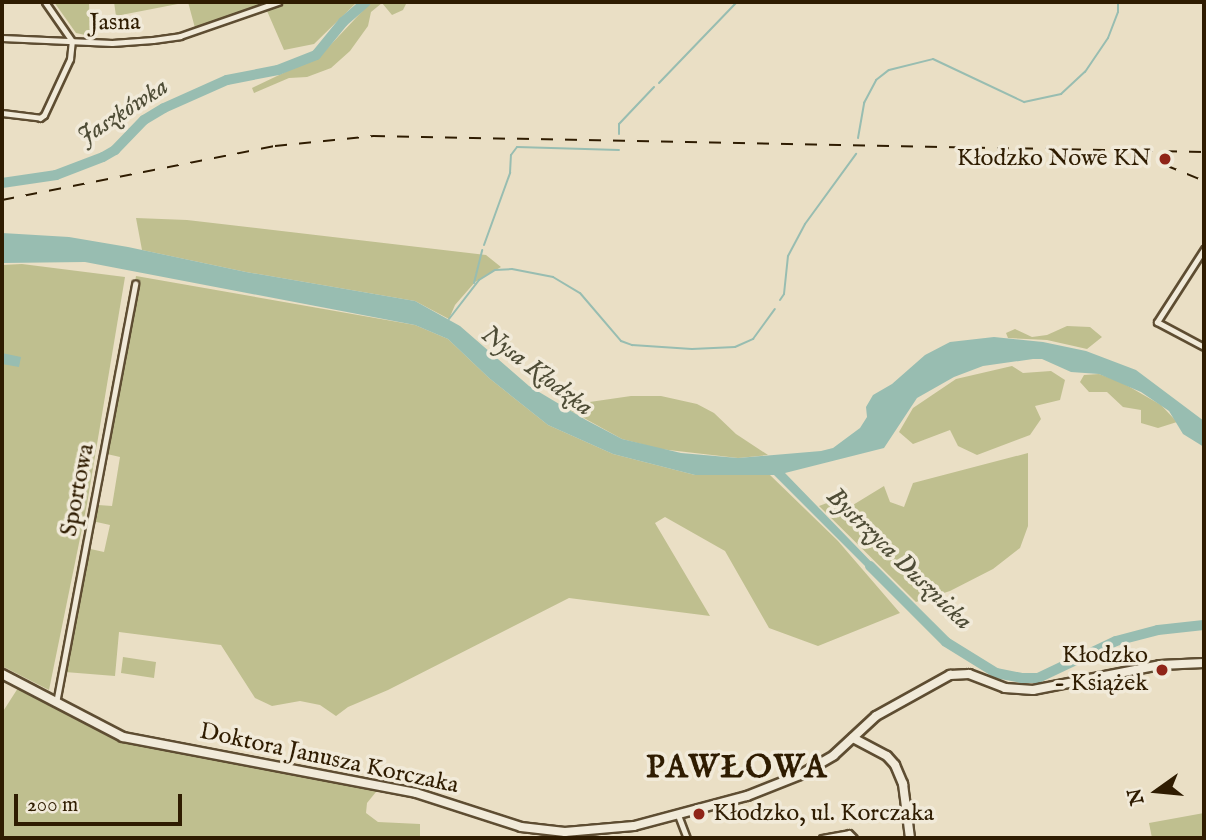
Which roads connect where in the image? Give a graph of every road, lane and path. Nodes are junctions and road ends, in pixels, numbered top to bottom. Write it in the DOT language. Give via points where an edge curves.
graph roads {
  1 [pos="45,2"];
  2 [pos="278,2"];
  3 [pos="2,38"];
  4 [pos="72,41"];
  5 [pos="2,113"];
  6 [pos="1204,249"];
  7 [pos="135,283"];
  8 [pos="1204,347"];
  9 [pos="1204,663"];
  10 [pos="2,674"];
  11 [pos="56,703"];
  12 [pos="853,738"];
  13 [pos="678,815"];
  14 [pos="687,838"];
  15 [pos="822,838"];
  16 [pos="854,838"];
  17 [pos="910,838"];
  1 -- 4 [label="street"];
  2 -- 4 [label="street, Jasna" via="180,36 112,43"];
  3 -- 4 [label="street, Jasna"];
  4 -- 5 [label="street" via="74,50 44,115"];
  6 -- 8 [label="street" via="1157,322"];
  7 -- 11 [label="street, Sportowa"];
  9 -- 12 [label="street, Doktora Janusza Korczaka" via="1160,665 1033,690 1005,688 969,674 950,675 876,716"];
  10 -- 11 [label="street, Doktora Janusza Korczaka"];
  11 -- 13 [label="street, Doktora Janusza Korczaka" via="123,737 416,793 521,827 565,832 610,830"];
  12 -- 13 [label="street, Doktora Janusza Korczaka" via="820,766 800,775"];
  12 -- 17 [label="street" via="895,765 903,783"];
  13 -- 14 [label="street"];
  15 -- 16 [label="street" via="849,833"];
}
